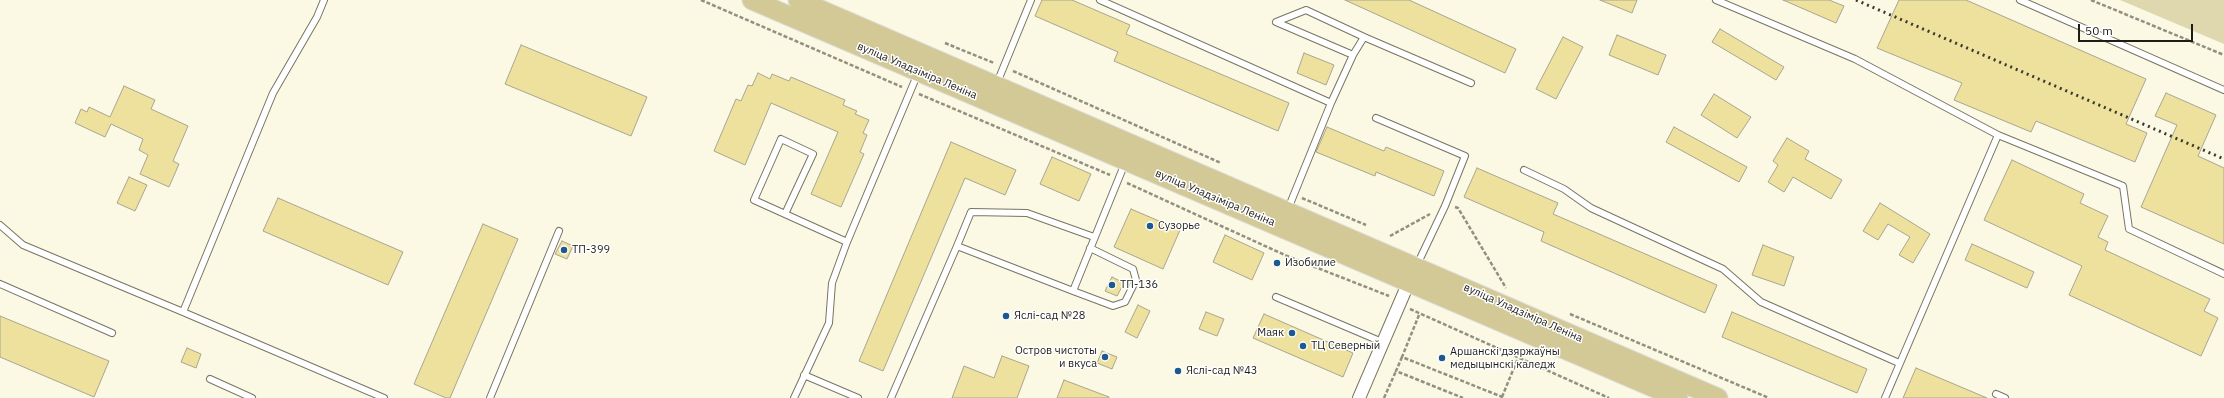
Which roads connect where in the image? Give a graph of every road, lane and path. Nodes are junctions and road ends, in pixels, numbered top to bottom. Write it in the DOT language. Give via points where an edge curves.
graph roads {
  1 [pos="324,0"];
  2 [pos="701,0"];
  3 [pos="752,0"];
  4 [pos="798,0"];
  5 [pos="1031,0"];
  6 [pos="1100,0"];
  7 [pos="1716,0"];
  8 [pos="2020,0"];
  9 [pos="2091,0"];
  10 [pos="1364,37"];
  11 [pos="1353,55"];
  12 [pos="2224,55"];
  13 [pos="922,64"];
  14 [pos="1471,83"];
  15 [pos="911,90"];
  16 [pos="2224,90"];
  17 [pos="993,93"];
  18 [pos="1331,103"];
  19 [pos="1376,118"];
  20 [pos="1998,135"];
  21 [pos="1126,160"];
  22 [pos="1524,170"];
  23 [pos="1119,179"];
  24 [pos="1445,206"];
  25 [pos="1287,211"];
  26 [pos="785,214"];
  27 [pos="0,225"];
  28 [pos="559,231"];
  29 [pos="1390,236"];
  30 [pos="1094,237"];
  31 [pos="847,242"];
  32 [pos="957,246"];
  33 [pos="1090,248"];
  34 [pos="1413,274"];
  35 [pos="2224,274"];
  36 [pos="0,284"];
  37 [pos="1507,288"];
  38 [pos="1073,291"];
  39 [pos="1389,296"];
  40 [pos="1276,297"];
  41 [pos="1408,308"];
  42 [pos="183,312"];
  43 [pos="1420,315"];
  44 [pos="112,333"];
  45 [pos="1382,342"];
  46 [pos="1402,357"];
  47 [pos="1518,358"];
  48 [pos="1899,363"];
  49 [pos="1396,371"];
  50 [pos="804,375"];
  51 [pos="210,379"];
  52 [pos="1996,394"];
  53 [pos="252,398"];
  54 [pos="384,398"];
  55 [pos="490,398"];
  56 [pos="794,398"];
  57 [pos="858,398"];
  58 [pos="891,398"];
  59 [pos="1359,398"];
  60 [pos="1384,398"];
  61 [pos="1463,398"];
  62 [pos="1503,398"];
  63 [pos="1609,398"];
  64 [pos="1678,398"];
  65 [pos="1718,398"];
  66 [pos="1885,398"];
  67 [pos="2005,398"];
  1 -- 42 [label="lane" via="317,17 273,93"];
  2 -- 15 [label="path"];
  3 -- 13 [label="main road, вуліца Уладзіміра Леніна"];
  4 -- 13 [label="main road, вуліца Уладзіміра Леніна"];
  5 -- 17 [label="lane"];
  6 -- 18 [label="lane"];
  7 -- 20 [label="lane" via="1855,59"];
  8 -- 16 [label="lane"];
  9 -- 12 [label="path"];
  10 -- 11 [label="lane"];
  10 -- 11 [label="lane" via="1306,10 1276,22"];
  10 -- 14 [label="lane"];
  11 -- 18 [label="lane"];
  13 -- 15 [label="lane"];
  13 -- 17 [label="main road, вуліца Уладзіміра Леніна"];
  15 -- 23 [label="path"];
  15 -- 31 [label="lane"];
  17 -- 21 [label="main road, вуліца Уладзіміра Леніна"];
  17 -- 25 [label="main road, вуліца Уладзіміра Леніна"];
  18 -- 25 [label="lane"];
  19 -- 24 [label="lane" via="1465,156"];
  20 -- 35 [label="lane" via="2123,186 2129,229"];
  20 -- 48 [label="lane"];
  21 -- 23 [label="lane"];
  21 -- 34 [label="main road, вуліца Уладзіміра Леніна"];
  22 -- 48 [label="lane" via="1564,189 1591,208 1723,269 1761,302"];
  23 -- 30 [label="lane"];
  23 -- 39 [label="path" via="1287,256"];
  24 -- 29 [label="path"];
  24 -- 34 [label="lane"];
  24 -- 37 [label="path" via="1458,208"];
  25 -- 34 [label="main road, вуліца Уладзіміра Леніна"];
  26 -- 26 [label="lane" via="754,200 781,139 814,154"];
  26 -- 31 [label="lane"];
  27 -- 42 [label="lane" via="23,245"];
  28 -- 55 [label="lane"];
  30 -- 32 [label="lane" via="1027,213 971,212"];
  30 -- 33 [label="lane"];
  31 -- 50 [label="lane" via="832,283 829,323"];
  32 -- 38 [label="lane"];
  32 -- 58 [label="lane"];
  33 -- 38 [label="lane"];
  33 -- 38 [label="lane" via="1132,269 1136,280 1125,302 1113,306"];
  34 -- 45 [label="street"];
  34 -- 64 [label="main road, вуліца Уладзіміра Леніна"];
  34 -- 65 [label="main road, вуліца Уладзіміра Леніна"];
  36 -- 44 [label="lane"];
  40 -- 45 [label="lane"];
  41 -- 43 [label="path"];
  42 -- 54 [label="lane"];
  43 -- 46 [label="path"];
  43 -- 47 [label="path"];
  45 -- 59 [label="street"];
  46 -- 49 [label="path"];
  46 -- 62 [label="path"];
  47 -- 62 [label="path"];
  47 -- 63 [label="path"];
  48 -- 66 [label="lane"];
  49 -- 60 [label="path"];
  49 -- 61 [label="path"];
  50 -- 56 [label="lane"];
  50 -- 57 [label="lane"];
  51 -- 53 [label="lane"];
  52 -- 67 [label="lane"];
}
